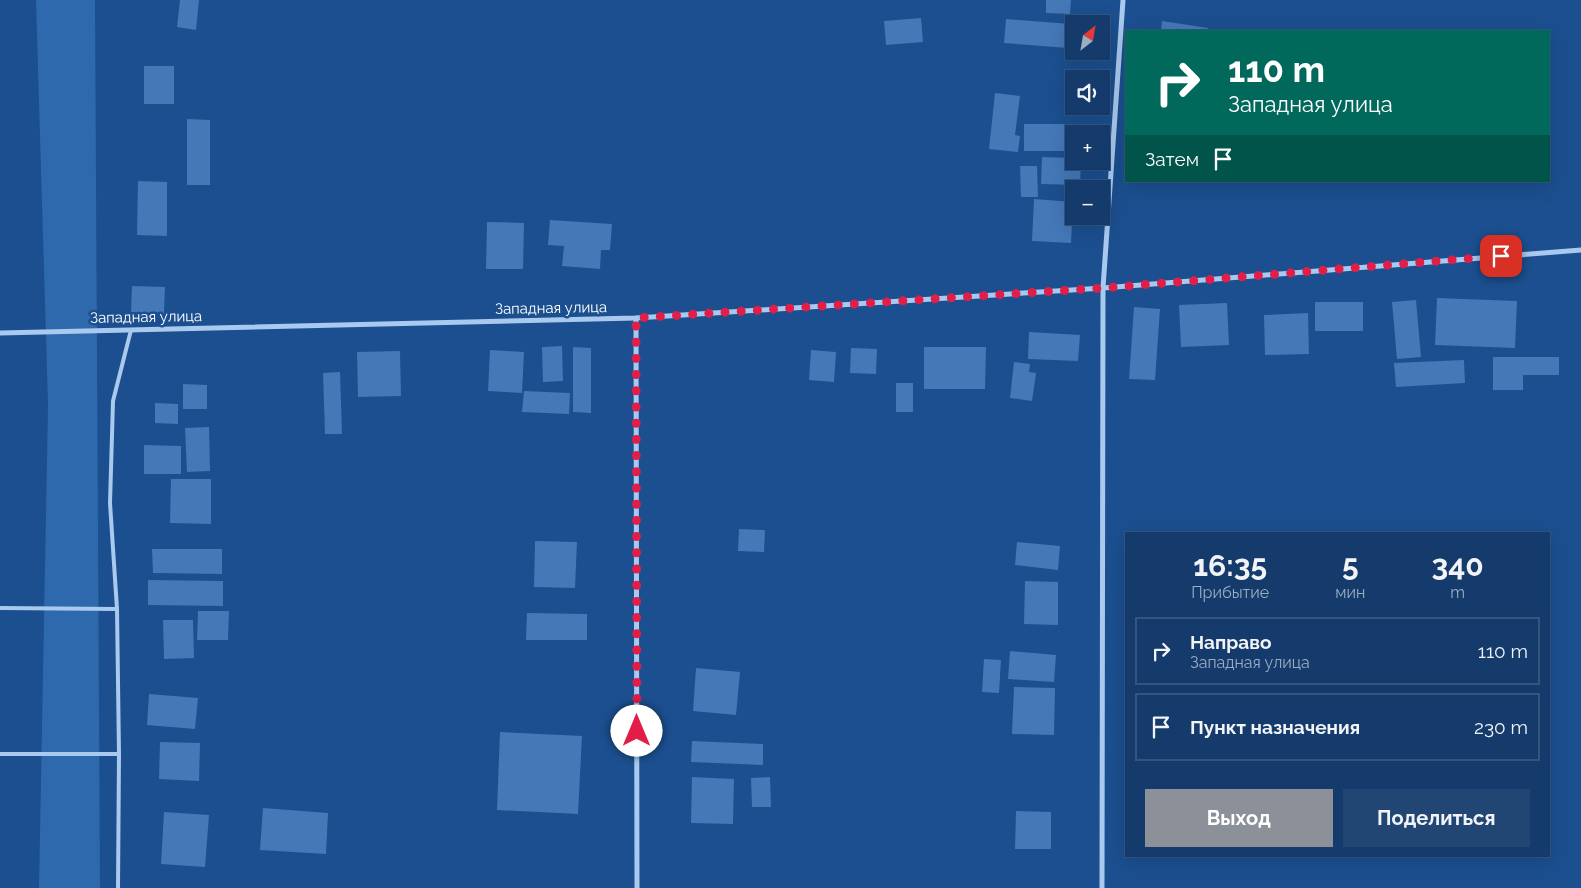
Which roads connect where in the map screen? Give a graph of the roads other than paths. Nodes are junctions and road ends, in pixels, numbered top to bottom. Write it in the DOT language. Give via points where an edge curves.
graph roads {
  1 [pos="1123,0"];
  2 [pos="1581,250"];
  3 [pos="1103,288"];
  4 [pos="636,318"];
  5 [pos="131,330"];
  6 [pos="0,333"];
  7 [pos="0,608"];
  8 [pos="117,610"];
  9 [pos="0,754"];
  10 [pos="119,754"];
  11 [pos="118,888"];
  12 [pos="637,888"];
  13 [pos="1102,888"];
  1 -- 3 [label="street"];
  2 -- 3 [label="street, Западная улица"];
  3 -- 4 [label="street, Западная улица"];
  3 -- 13 [label="street"];
  4 -- 5 [label="street, Западная улица"];
  4 -- 12 [label="street"];
  5 -- 6 [label="street, Западная улица"];
  5 -- 8 [label="lane" via="113,402 110,503"];
  7 -- 8 [label="lane"];
  8 -- 10 [label="lane"];
  9 -- 10 [label="lane"];
  10 -- 11 [label="lane"];
}
